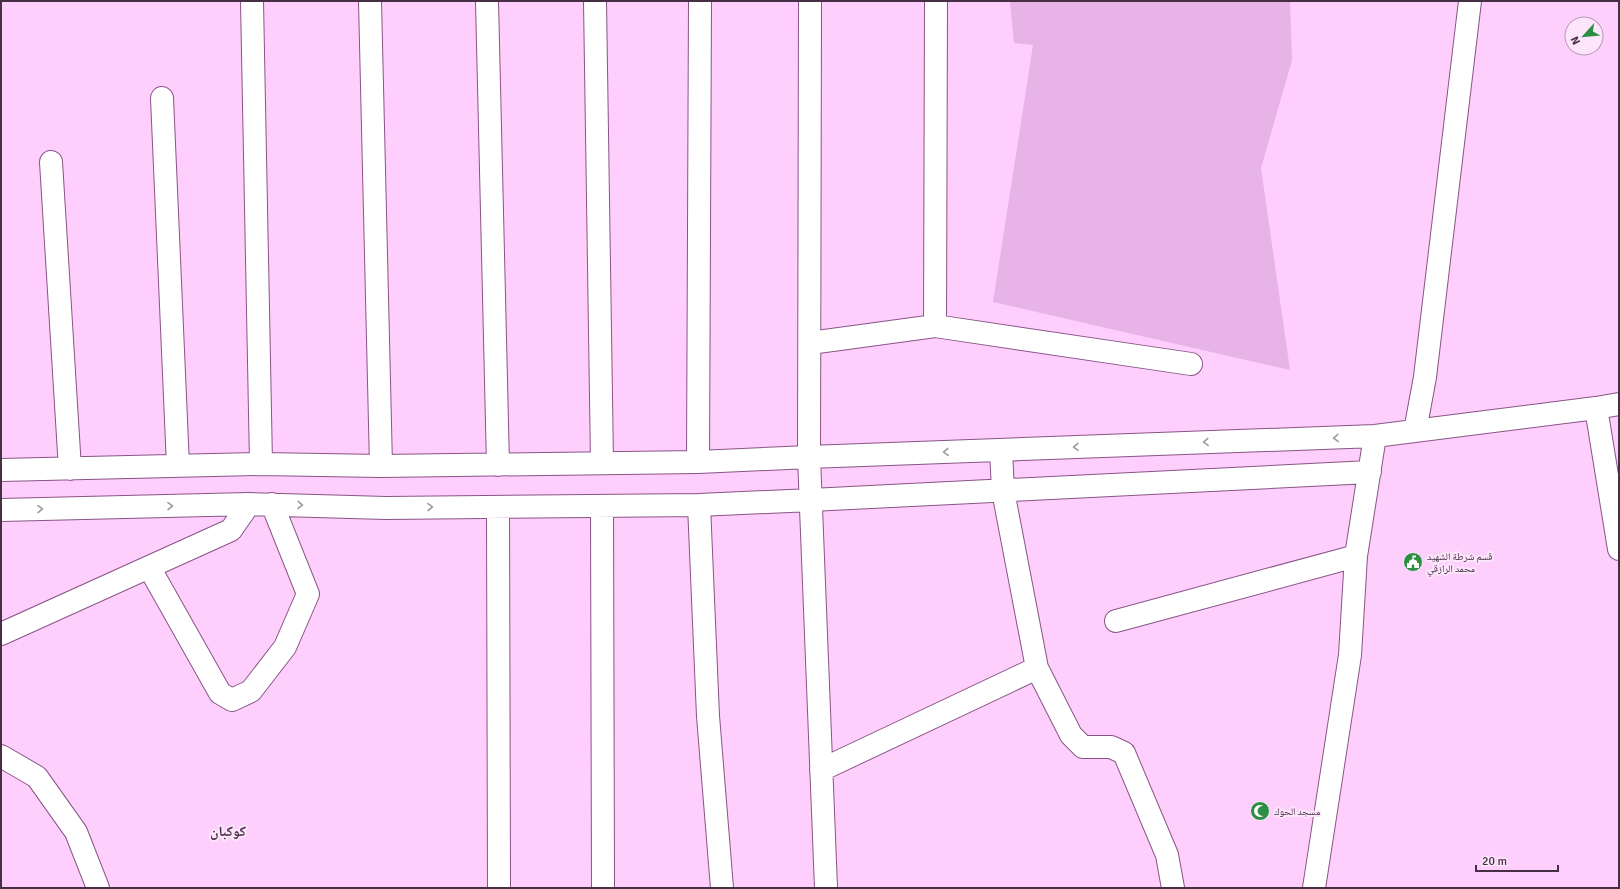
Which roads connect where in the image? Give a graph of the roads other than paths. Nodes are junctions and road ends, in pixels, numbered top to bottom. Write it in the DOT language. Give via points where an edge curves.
graph roads {
  1 [pos="252,1"];
  2 [pos="370,1"];
  3 [pos="487,1"];
  4 [pos="595,1"];
  5 [pos="700,1"];
  6 [pos="810,1"];
  7 [pos="936,1"];
  8 [pos="1470,1"];
  9 [pos="162,98"];
  10 [pos="52,162"];
  11 [pos="935,326"];
  12 [pos="810,343"];
  13 [pos="1191,364"];
  14 [pos="1619,404"];
  15 [pos="1596,408"];
  16 [pos="1415,431"];
  17 [pos="1375,436"];
  18 [pos="1001,450"];
  19 [pos="809,457"];
  20 [pos="698,462"];
  21 [pos="602,463"];
  22 [pos="261,464"];
  23 [pos="498,464"];
  24 [pos="178,466"];
  25 [pos="381,466"];
  26 [pos="70,469"];
  27 [pos="1,470"];
  28 [pos="1370,472"];
  29 [pos="1003,491"];
  30 [pos="811,500"];
  31 [pos="249,504"];
  32 [pos="272,504"];
  33 [pos="699,505"];
  34 [pos="498,506"];
  35 [pos="602,506"];
  36 [pos="1,510"];
  37 [pos="1619,549"];
  38 [pos="1356,556"];
  39 [pos="149,567"];
  40 [pos="1116,621"];
  41 [pos="1,634"];
  42 [pos="1037,668"];
  43 [pos="1,756"];
  44 [pos="821,770"];
  45 [pos="98,888"];
  46 [pos="499,888"];
  47 [pos="603,888"];
  48 [pos="722,888"];
  49 [pos="826,888"];
  50 [pos="1173,888"];
  51 [pos="1314,888"];
  1 -- 22 [label="street"];
  2 -- 25 [label="street"];
  3 -- 23 [label="street"];
  4 -- 21 [label="street"];
  5 -- 20 [label="street"];
  6 -- 12 [label="street"];
  7 -- 11 [label="street"];
  8 -- 16 [label="street" via="1425,377"];
  9 -- 24 [label="street"];
  10 -- 26 [label="street"];
  11 -- 12 [label="street"];
  11 -- 13 [label="street"];
  12 -- 19 [label="street"];
  14 -- 15 [label="street"];
  15 -- 16 [label="street"];
  15 -- 37 [label="street"];
  16 -- 17 [label="street"];
  17 -- 18 [label="street, one-way"];
  17 -- 28 [label="street"];
  18 -- 19 [label="street, one-way"];
  18 -- 29 [label="street"];
  19 -- 20 [label="street"];
  19 -- 30 [label="street"];
  20 -- 21 [label="street"];
  21 -- 23 [label="street"];
  22 -- 24 [label="street"];
  22 -- 25 [label="street"];
  23 -- 25 [label="street"];
  24 -- 26 [label="street"];
  26 -- 27 [label="street"];
  28 -- 29 [label="street"];
  28 -- 38 [label="street"];
  29 -- 30 [label="street"];
  29 -- 42 [label="street"];
  30 -- 33 [label="street"];
  30 -- 44 [label="street"];
  31 -- 32 [label="street"];
  36 -- 31 [label="street, one-way"];
  31 -- 39 [label="street" via="231,530"];
  32 -- 34 [label="street, one-way" via="386,508"];
  32 -- 39 [label="street" via="308,594 285,647 251,691 232,700 220,694"];
  33 -- 35 [label="street"];
  33 -- 48 [label="street" via="708,716"];
  34 -- 35 [label="street"];
  34 -- 46 [label="street"];
  35 -- 47 [label="street"];
  38 -- 40 [label="street"];
  38 -- 51 [label="street" via="1350,656"];
  39 -- 41 [label="street"];
  42 -- 44 [label="street"];
  42 -- 50 [label="street" via="1071,735 1083,747 1111,748 1124,753 1167,855"];
  43 -- 45 [label="street" via="37,777 76,832"];
  44 -- 49 [label="street"];
}
